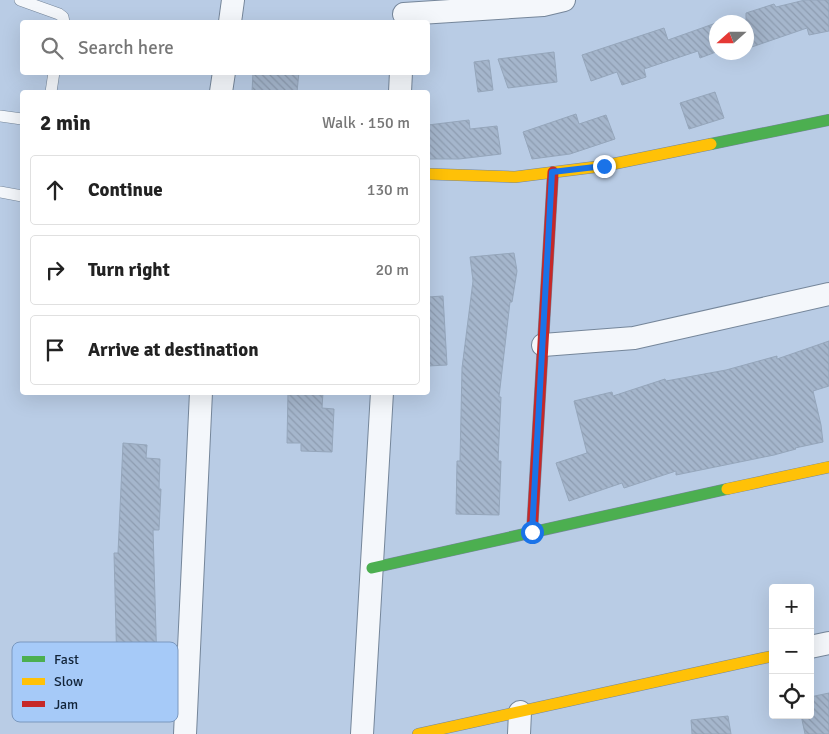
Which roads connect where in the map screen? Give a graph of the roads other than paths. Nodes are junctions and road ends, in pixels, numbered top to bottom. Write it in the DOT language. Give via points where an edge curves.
graph roads {
  1 [pos="20,0"];
  2 [pos="233,0"];
  3 [pos="564,0"];
  4 [pos="404,12"];
  5 [pos="63,20"];
  6 [pos="230,20"];
  7 [pos="54,75"];
  8 [pos="224,75"];
  9 [pos="401,75"];
  10 [pos="51,90"];
  11 [pos="222,90"];
  12 [pos="400,90"];
  13 [pos="0,116"];
  14 [pos="20,118"];
  15 [pos="829,120"];
  16 [pos="552,172"];
  17 [pos="430,174"];
  18 [pos="0,192"];
  19 [pos="20,196"];
  20 [pos="829,294"];
  21 [pos="543,345"];
  22 [pos="201,395"];
  23 [pos="382,395"];
  24 [pos="829,467"];
  25 [pos="532,532"];
  26 [pos="372,568"];
  27 [pos="829,643"];
  28 [pos="814,646"];
  29 [pos="769,657"];
  30 [pos="520,712"];
  31 [pos="185,734"];
  32 [pos="362,734"];
  33 [pos="418,734"];
  34 [pos="519,734"];
  1 -- 5 [label="lane" via="59,14"];
  2 -- 6 [label="street"];
  3 -- 4 [label="street" via="543,5"];
  7 -- 10 [label="lane"];
  8 -- 11 [label="street"];
  9 -- 12 [label="street"];
  13 -- 14 [label="lane"];
  15 -- 16 [label="street" via="604,166"];
  16 -- 17 [label="street" via="516,177"];
  16 -- 21 [label="street"];
  18 -- 19 [label="lane"];
  20 -- 21 [label="street" via="634,338"];
  21 -- 25 [label="street"];
  22 -- 31 [label="street"];
  23 -- 26 [label="street"];
  24 -- 25 [label="street"];
  25 -- 26 [label="street"];
  26 -- 32 [label="street"];
  27 -- 28 [label="street"];
  29 -- 30 [label="street"];
  30 -- 33 [label="street"];
  30 -- 34 [label="street"];
}
